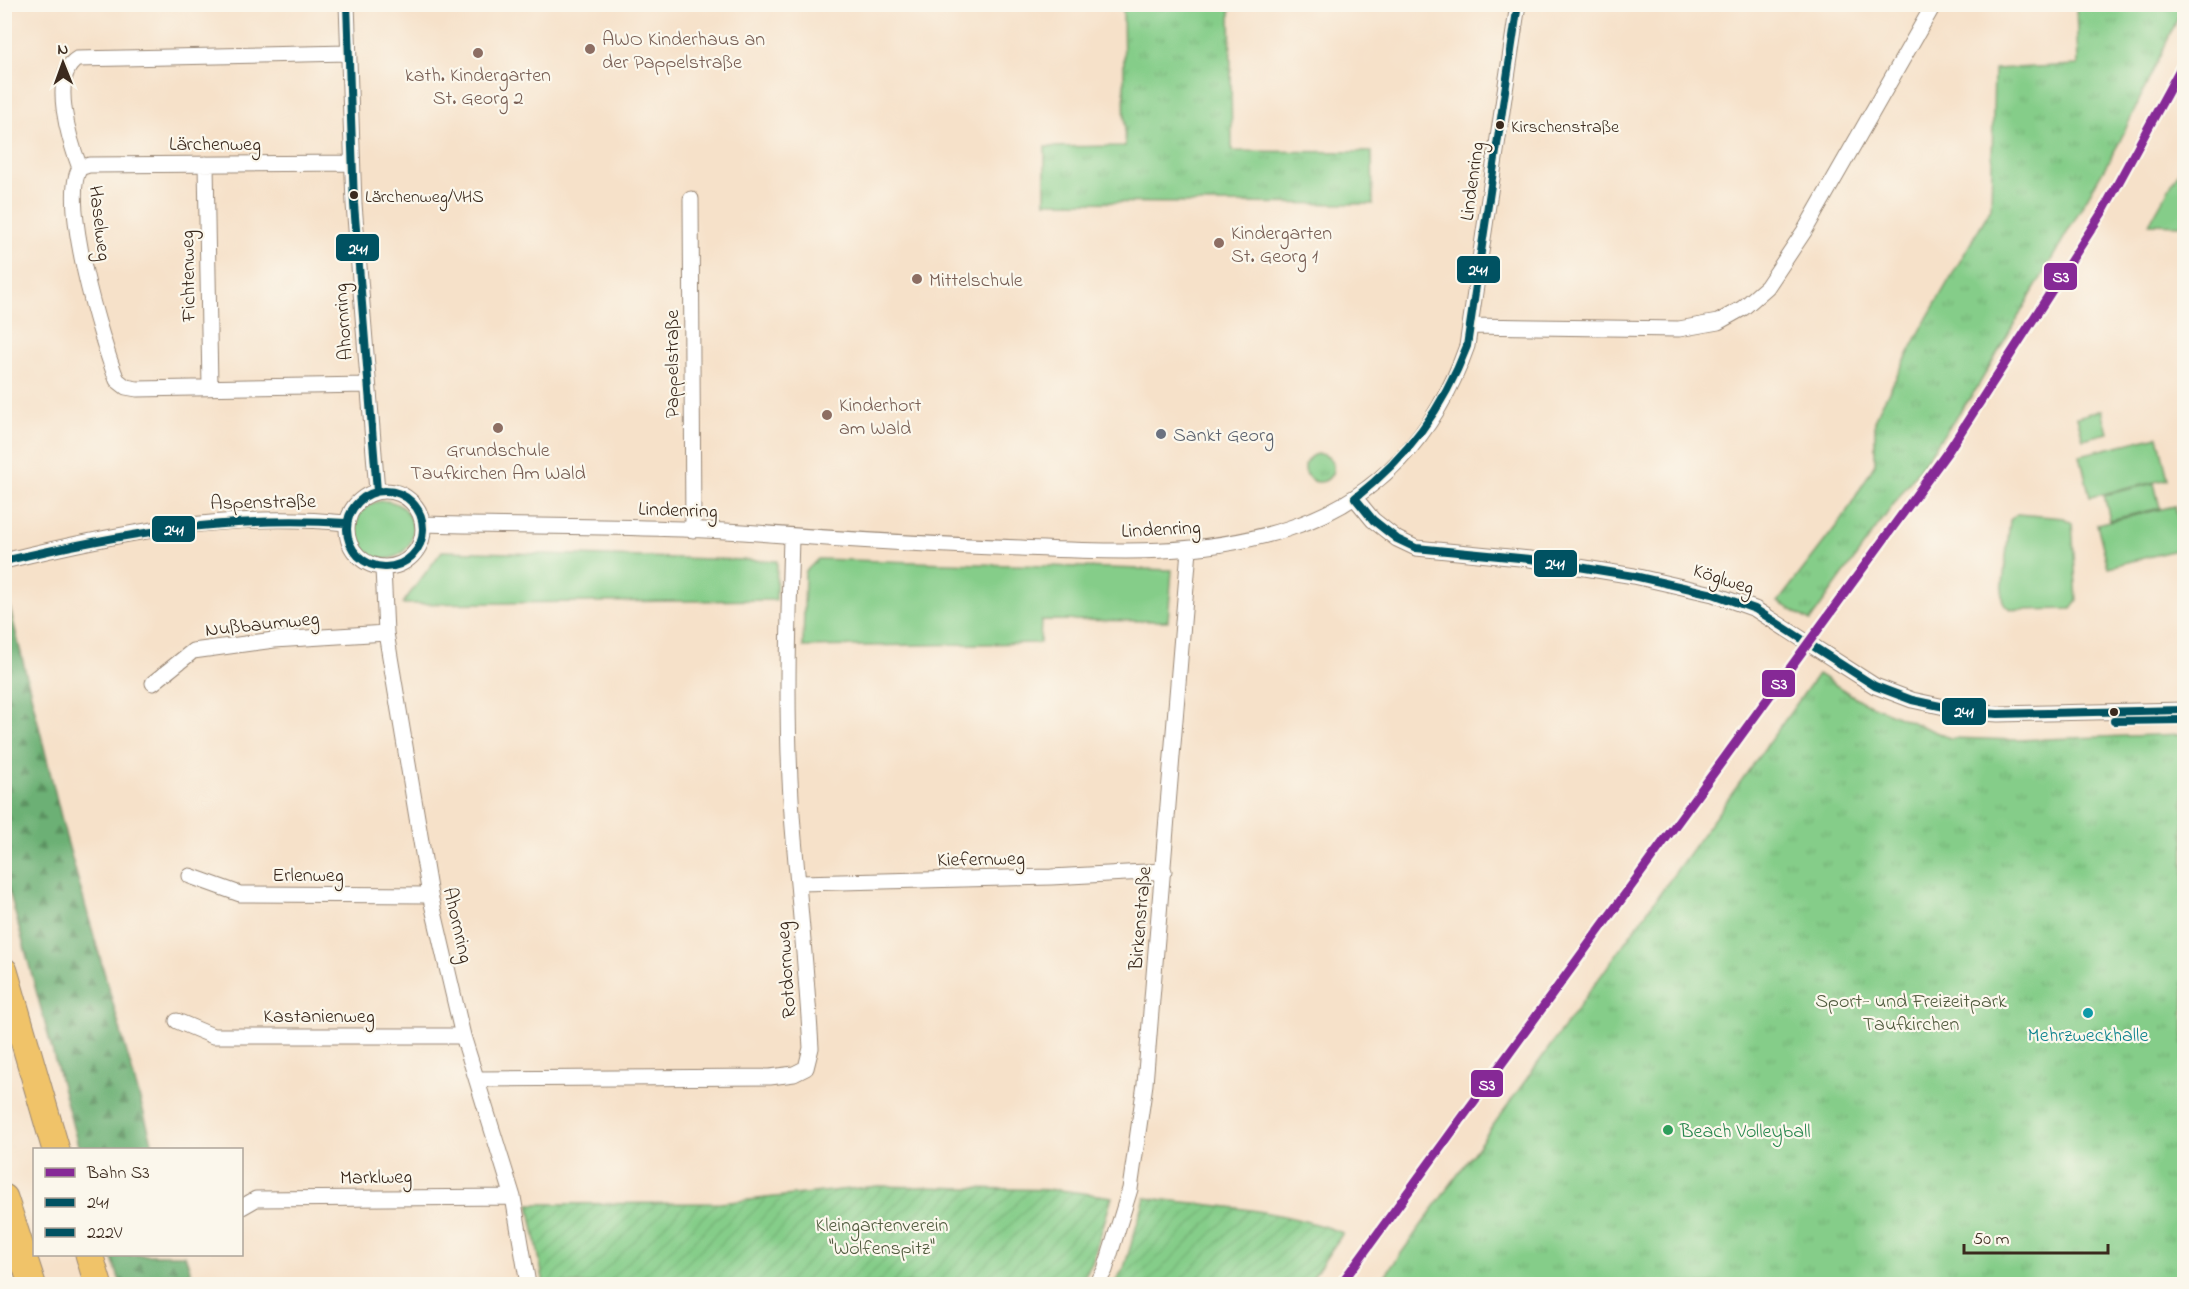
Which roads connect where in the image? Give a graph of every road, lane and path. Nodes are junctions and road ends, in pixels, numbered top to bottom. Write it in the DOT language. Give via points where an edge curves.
graph roads {
  1 [pos="347,4"];
  2 [pos="1518,4"];
  3 [pos="1934,4"];
  4 [pos="348,53"];
  5 [pos="352,163"];
  6 [pos="206,164"];
  7 [pos="80,168"];
  8 [pos="691,199"];
  9 [pos="1472,326"];
  10 [pos="368,385"];
  11 [pos="210,387"];
  12 [pos="377,491"];
  13 [pos="1355,498"];
  14 [pos="346,523"];
  15 [pos="424,524"];
  16 [pos="693,530"];
  17 [pos="791,538"];
  18 [pos="1190,549"];
  19 [pos="4,561"];
  20 [pos="383,568"];
  21 [pos="386,633"];
  22 [pos="153,683"];
  23 [pos="2184,710"];
  24 [pos="1164,871"];
  25 [pos="190,876"];
  26 [pos="800,883"];
  27 [pos="430,895"];
  28 [pos="4,971"];
  29 [pos="177,1021"];
  30 [pos="463,1036"];
  31 [pos="477,1079"];
  32 [pos="56,1148"];
  33 [pos="513,1197"];
  34 [pos="4,1198"];
  35 [pos="243,1206"];
  36 [pos="90,1256"];
  37 [pos="32,1284"];
  38 [pos="98,1284"];
  39 [pos="528,1284"];
  40 [pos="1097,1284"];
  1 -- 4 [label="street, Ahornring"];
  2 -- 9 [label="street, Lindenring"];
  3 -- 9 [label="street" via="1805,230 1767,287 1743,308 1718,322 1679,329"];
  4 -- 5 [label="street, Ahornring"];
  4 -- 7 [label="street, Haselweg" via="77,59 68,64 64,75 64,111"];
  5 -- 6 [label="street, Lärchenweg"];
  5 -- 10 [label="street, Ahornring"];
  6 -- 7 [label="street, Lärchenweg"];
  6 -- 11 [label="street, Fichtenweg"];
  7 -- 11 [label="street, Haselweg" via="75,176 74,208 85,270 117,380 137,389"];
  8 -- 16 [label="street, Pappelstraße"];
  9 -- 13 [label="street, Lindenring" via="1450,391 1429,425 1380,480"];
  10 -- 11 [label="street, Haselweg"];
  10 -- 12 [label="street, Ahornring"];
  12 -- 14 [label="street" via="357,502"];
  12 -- 15 [label="street" via="393,491 408,497"];
  13 -- 18 [label="street, Lindenring" via="1289,528 1249,540"];
  13 -- 23 [label="street, Köglweg" via="1373,520 1416,548 1530,559 1634,576 1713,594 1755,609 1875,686 1912,700 1998,714"];
  14 -- 19 [label="street, Aspenstraße" via="232,519 147,530"];
  14 -- 20 [label="street" via="347,540 355,554 368,564"];
  15 -- 16 [label="street, Lindenring"];
  15 -- 20 [label="street" via="422,541 414,555 400,565"];
  16 -- 17 [label="street, Lindenring"];
  17 -- 18 [label="street, Lindenring" via="1112,552"];
  17 -- 26 [label="street, Rotdornweg" via="791,765"];
  18 -- 24 [label="street, Birkenstraße"];
  20 -- 21 [label="street, Ahornring"];
  21 -- 22 [label="street, Nußbaumweg" via="274,640 193,651"];
  21 -- 27 [label="street, Ahornring"];
  24 -- 26 [label="street, Kiefernweg"];
  24 -- 40 [label="street, Birkenstraße" via="1145,1084 1130,1190"];
  25 -- 27 [label="street, Erlenweg" via="240,894"];
  26 -- 31 [label="street, Rotdornweg" via="812,1048 806,1068 770,1077"];
  27 -- 30 [label="street, Ahornring"];
  28 -- 32 [label="highway"];
  29 -- 30 [label="street, Kastanienweg" via="213,1036"];
  30 -- 31 [label="street, Ahornring"];
  31 -- 33 [label="street, Ahornring"];
  33 -- 35 [label="street, Marklweg" via="256,1199"];
  33 -- 39 [label="street, Ahornring"];
  34 -- 37 [label="highway"];
  36 -- 38 [label="highway"];
}
